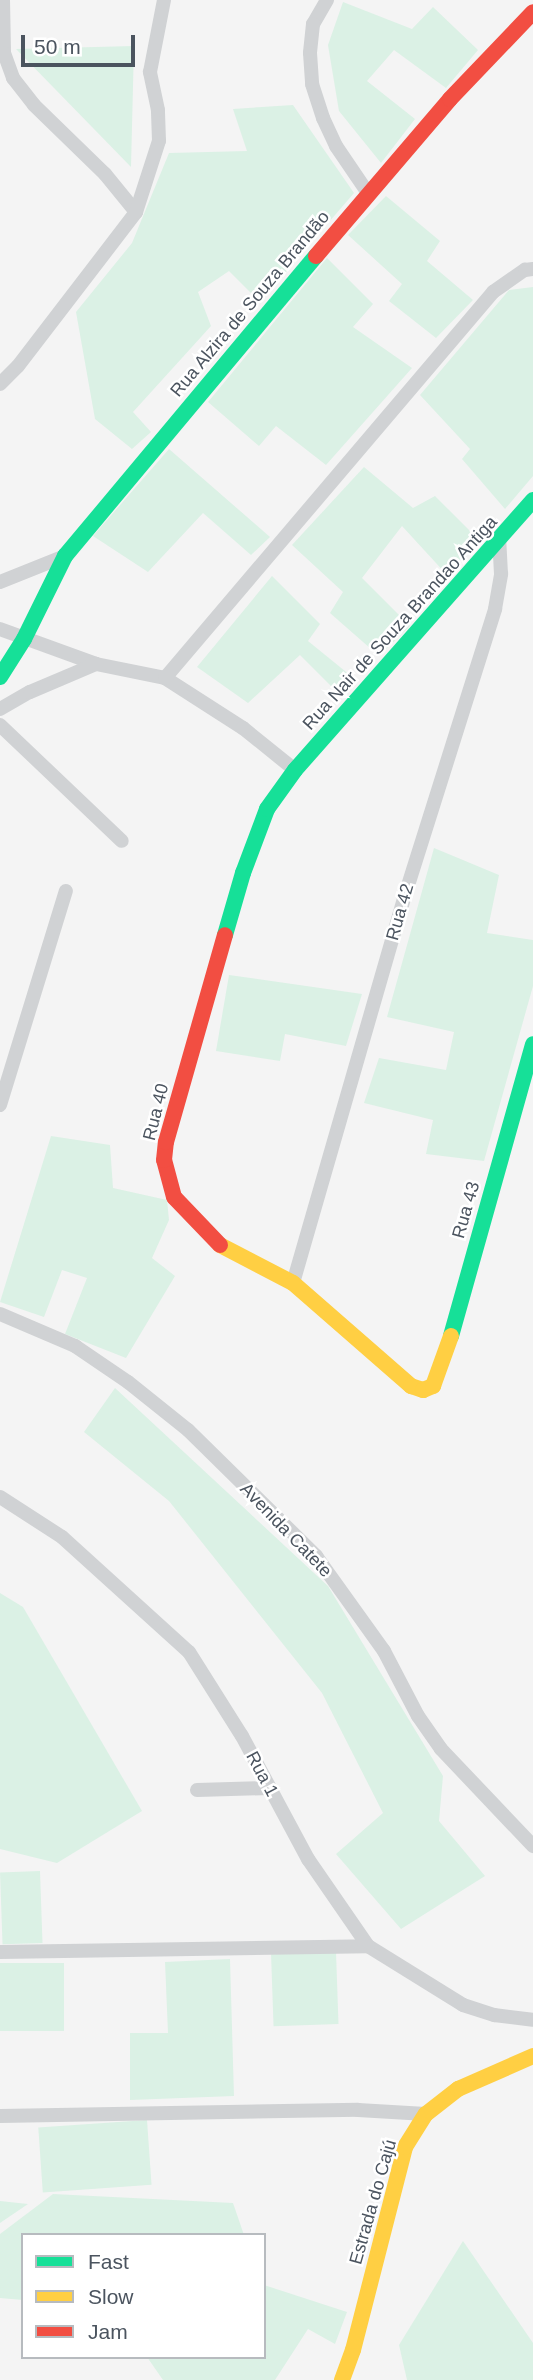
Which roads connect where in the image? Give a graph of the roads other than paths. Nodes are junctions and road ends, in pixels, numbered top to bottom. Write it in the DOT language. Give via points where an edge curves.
graph roads {
  1 [pos="3,0"];
  2 [pos="163,0"];
  3 [pos="327,0"];
  4 [pos="533,12"];
  5 [pos="1,37"];
  6 [pos="368,193"];
  7 [pos="136,212"];
  8 [pos="533,269"];
  9 [pos="0,384"];
  10 [pos="533,500"];
  11 [pos="499,541"];
  12 [pos="65,556"];
  13 [pos="0,582"];
  14 [pos="0,629"];
  15 [pos="24,639"];
  16 [pos="96,664"];
  17 [pos="0,677"];
  18 [pos="165,678"];
  19 [pos="0,709"];
  20 [pos="0,725"];
  21 [pos="295,770"];
  22 [pos="122,842"];
  23 [pos="66,891"];
  24 [pos="533,1044"];
  25 [pos="0,1105"];
  26 [pos="293,1283"];
  27 [pos="0,1314"];
  28 [pos="433,1385"];
  29 [pos="0,1497"];
  30 [pos="270,1788"];
  31 [pos="197,1790"];
  32 [pos="533,1846"];
  33 [pos="368,1946"];
  34 [pos="0,1952"];
  35 [pos="533,2020"];
  36 [pos="533,2056"];
  37 [pos="426,2114"];
  38 [pos="0,2116"];
  39 [pos="342,2380"];
  1 -- 5 [label="street"];
  2 -- 7 [label="street" via="150,72 159,141"];
  3 -- 6 [label="street" via="313,24 312,84 336,146"];
  4 -- 6 [label="street, Rua Alzira de Souza Brandão"];
  5 -- 7 [label="street" via="13,78"];
  6 -- 12 [label="street, Rua Alzira de Souza Brandão"];
  7 -- 9 [label="street"];
  8 -- 18 [label="street" via="493,292"];
  10 -- 11 [label="street, Rua Nair de Souza Brandao Antiga"];
  11 -- 21 [label="street, Rua Nair de Souza Brandao Antiga"];
  11 -- 26 [label="street, Rua 42" via="501,574 495,609 405,895"];
  12 -- 13 [label="street"];
  12 -- 15 [label="street, Rua Alzira de Souza Brandão"];
  14 -- 15 [label="street"];
  15 -- 16 [label="street"];
  15 -- 17 [label="street, Rua Alzira de Souza Brandão"];
  16 -- 18 [label="street"];
  16 -- 19 [label="street"];
  18 -- 21 [label="street" via="243,728"];
  20 -- 22 [label="street"];
  21 -- 26 [label="street, Rua 40" via="267,809 254,839 164,1160 174,1197 218,1244"];
  23 -- 25 [label="street"];
  24 -- 28 [label="street, Rua 43" via="447,1351"];
  26 -- 28 [label="street, Rua 40" via="411,1386 423,1390"];
  27 -- 32 [label="street, Avenida Catete" via="75,1346 128,1382 188,1430 306,1546 384,1651 440,1749"];
  29 -- 30 [label="street, Rua 1" via="62,1537 189,1652"];
  30 -- 31 [label="street"];
  30 -- 33 [label="street, Rua 1" via="308,1859"];
  33 -- 34 [label="street"];
  33 -- 35 [label="street, Rua 1" via="463,2005"];
  36 -- 37 [label="street, Estrada do Cajú" via="458,2089"];
  37 -- 38 [label="street" via="358,2110"];
  37 -- 39 [label="street, Estrada do Cajú" via="405,2147"];
}
